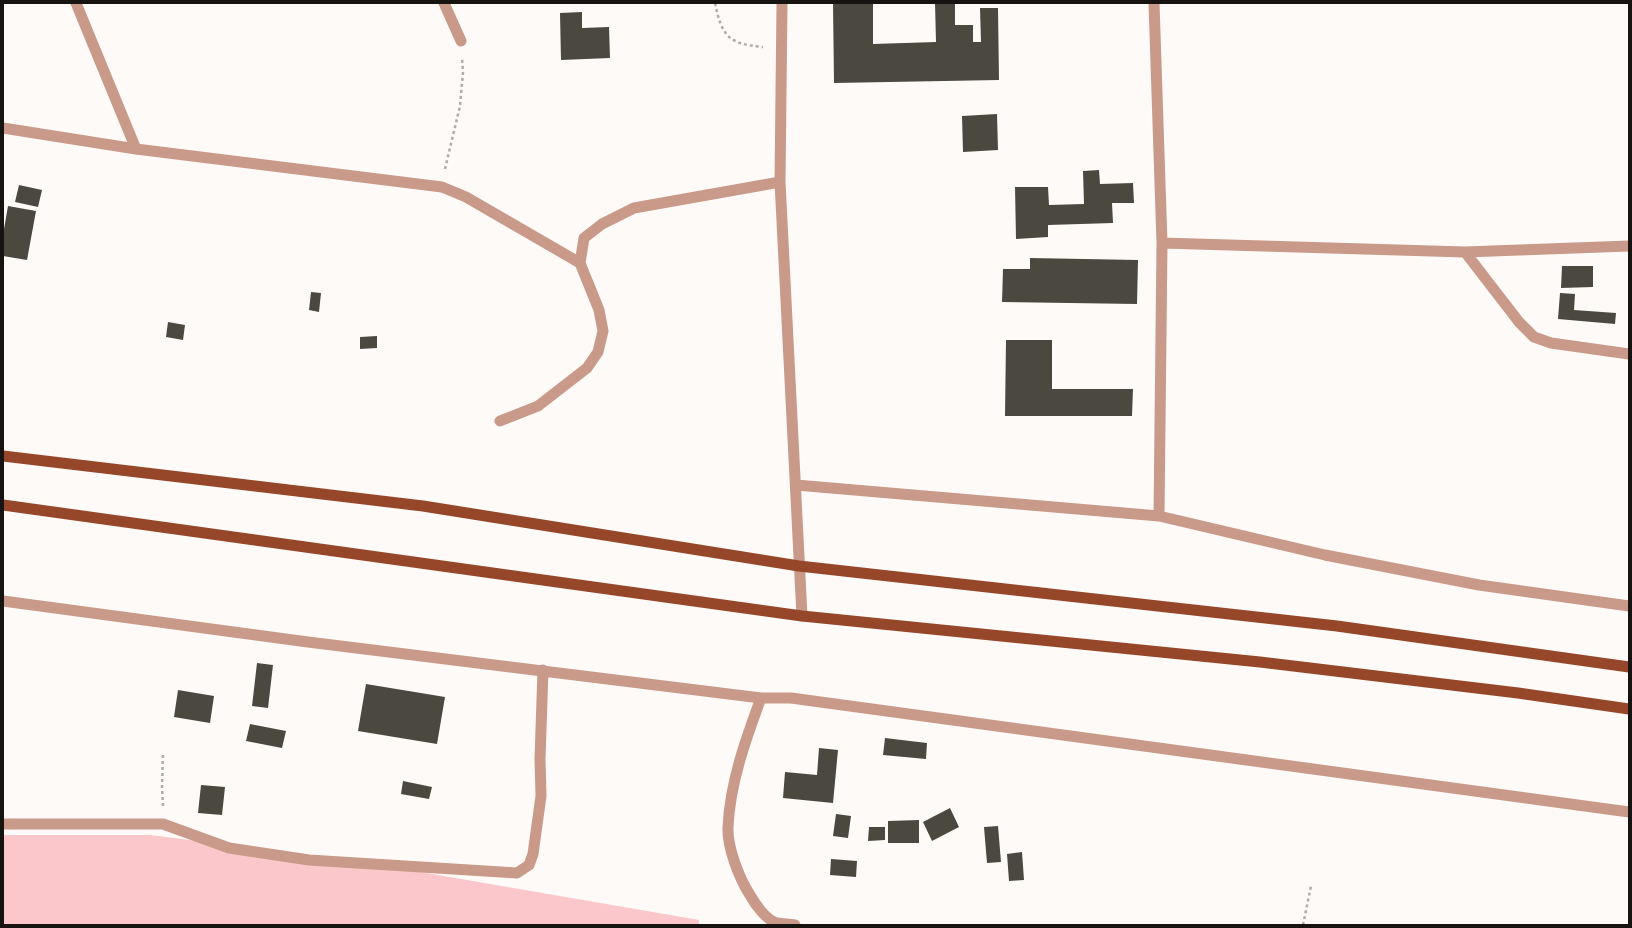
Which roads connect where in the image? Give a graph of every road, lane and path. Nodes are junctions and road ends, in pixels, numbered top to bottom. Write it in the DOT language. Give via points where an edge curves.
graph roads {
  1 [pos="76,3"];
  2 [pos="444,3"];
  3 [pos="715,3"];
  4 [pos="782,3"];
  5 [pos="1154,3"];
  6 [pos="461,41"];
  7 [pos="781,48"];
  8 [pos="3,128"];
  9 [pos="136,149"];
  10 [pos="780,182"];
  11 [pos="442,188"];
  12 [pos="1162,243"];
  13 [pos="1629,246"];
  14 [pos="1465,252"];
  15 [pos="580,263"];
  16 [pos="1629,354"];
  17 [pos="500,421"];
  18 [pos="3,456"];
  19 [pos="796,484"];
  20 [pos="3,505"];
  21 [pos="1159,516"];
  22 [pos="799,566"];
  23 [pos="3,601"];
  24 [pos="1629,606"];
  25 [pos="802,616"];
  26 [pos="1629,667"];
  27 [pos="543,670"];
  28 [pos="761,698"];
  29 [pos="1629,709"];
  30 [pos="163,752"];
  31 [pos="1629,812"];
  32 [pos="3,824"];
  33 [pos="163,824"];
  34 [pos="1311,886"];
  35 [pos="795,925"];
  36 [pos="1303,925"];
  1 -- 9 [label="street"];
  2 -- 6 [label="street"];
  3 -- 7 [label="path" via="721,25 729,37 742,45"];
  4 -- 7 [label="street"];
  5 -- 12 [label="street"];
  6 -- 11 [label="path" via="463,72 460,106"];
  7 -- 10 [label="street"];
  8 -- 9 [label="street"];
  9 -- 11 [label="street"];
  10 -- 15 [label="street" via="634,208 602,224 584,238"];
  10 -- 19 [label="street"];
  11 -- 15 [label="street" via="466,197"];
  12 -- 14 [label="street"];
  12 -- 21 [label="street"];
  13 -- 14 [label="street"];
  14 -- 16 [label="street" via="1519,322 1534,337"];
  15 -- 17 [label="street" via="599,310 603,332 598,352 587,368 538,406"];
  18 -- 22 [label="main road" via="422,506"];
  19 -- 21 [label="street"];
  19 -- 22 [label="street"];
  20 -- 25 [label="main road"];
  21 -- 24 [label="street" via="1325,555 1479,585"];
  22 -- 25 [label="street"];
  22 -- 26 [label="main road" via="1337,626"];
  23 -- 27 [label="street" via="308,642"];
  25 -- 29 [label="main road" via="1260,662"];
  27 -- 28 [label="street"];
  27 -- 33 [label="street" via="541,796 533,854 529,865 517,873 302,859 229,848"];
  28 -- 31 [label="street" via="791,698"];
  28 -- 35 [label="street" via="744,744 732,792 728,828 732,856 744,887 759,909 775,923"];
  30 -- 33 [label="path"];
  32 -- 33 [label="street"];
  34 -- 36 [label="path"];
}
